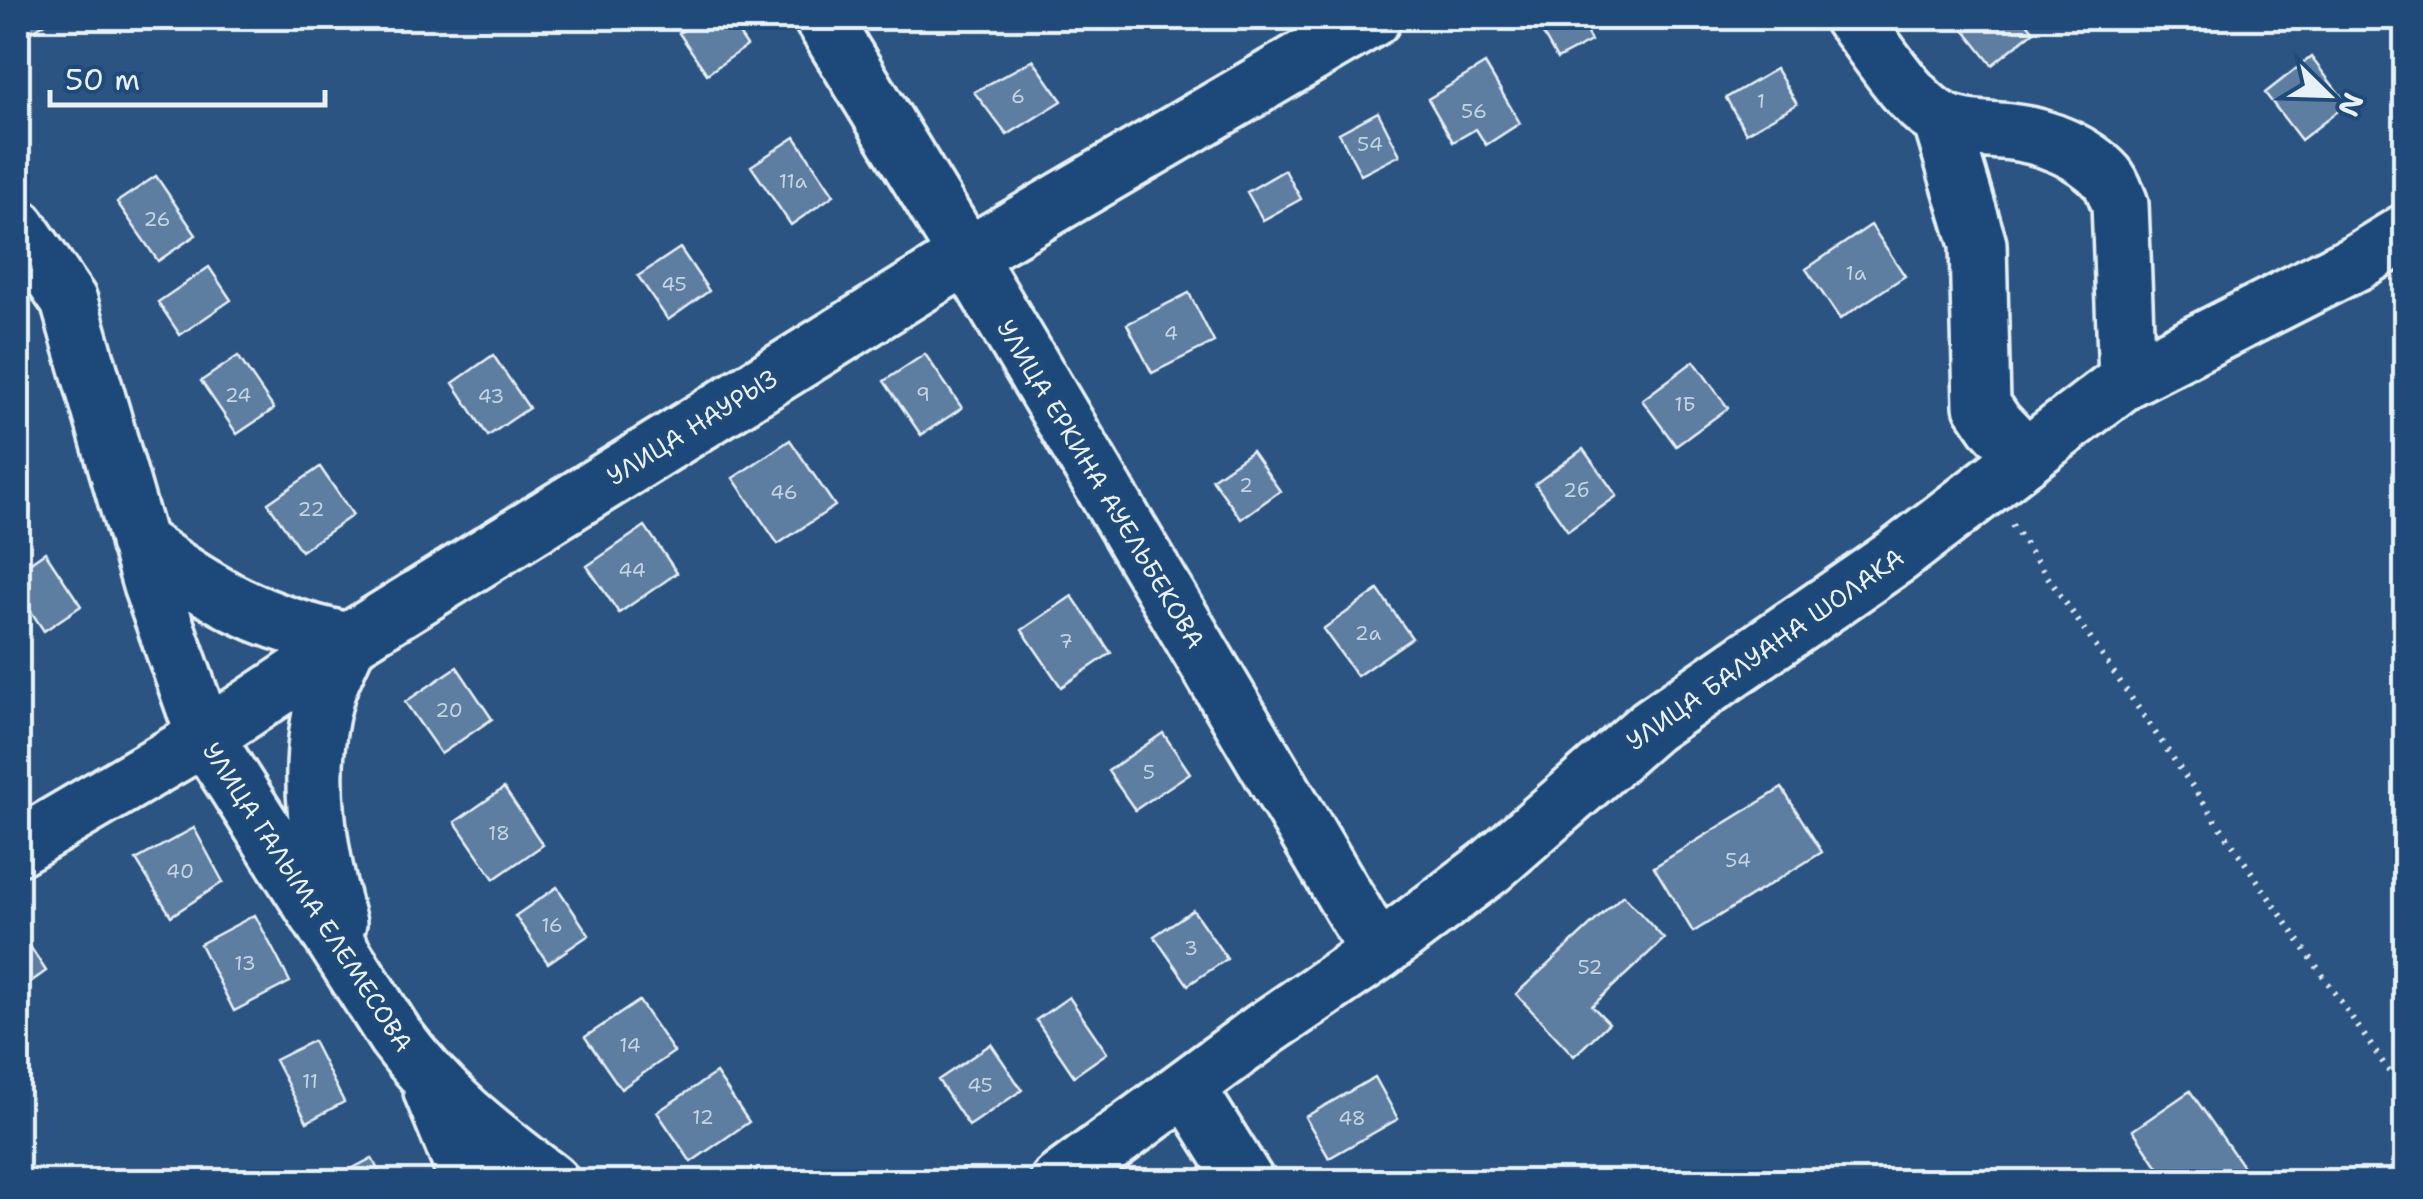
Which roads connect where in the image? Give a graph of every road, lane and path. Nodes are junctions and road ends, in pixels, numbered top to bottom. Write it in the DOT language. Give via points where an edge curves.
graph roads {
  1 [pos="822,18"];
  2 [pos="1373,18"];
  3 [pos="1852,18"];
  4 [pos="1940,120"];
  5 [pos="18,227"];
  6 [pos="2398,246"];
  7 [pos="967,256"];
  8 [pos="2127,379"];
  9 [pos="2006,472"];
  10 [pos="138,542"];
  11 [pos="349,641"];
  12 [pos="205,737"];
  13 [pos="18,846"];
  14 [pos="1378,952"];
  15 [pos="352,970"];
  16 [pos="427,1079"];
  17 [pos="1188,1089"];
  18 [pos="2406,1096"];
  19 [pos="468,1182"];
  20 [pos="551,1182"];
  21 [pos="1058,1182"];
  22 [pos="1246,1182"];
  1 -- 7 [label="street, УЛИЦА ЕРКИНА АУЕЛЬБЕКОВА"];
  2 -- 7 [label="street, УЛИЦА НАУРЫЗ"];
  3 -- 4 [label="street"];
  4 -- 8 [label="street" via="2052,142 2110,179 2120,204"];
  4 -- 9 [label="street" via="1978,244 1982,405 1995,424"];
  5 -- 10 [label="street, УЛИЦА ГАЛЫМА ЕЛЕМЕСОВА" via="69,302"];
  6 -- 8 [label="street, УЛИЦА БАЛУАНА ШОЛАКА"];
  7 -- 11 [label="street, УЛИЦА НАУРЫЗ"];
  7 -- 14 [label="street, УЛИЦА ЕРКИНА АУЕЛЬБЕКОВА"];
  8 -- 9 [label="street, УЛИЦА БАЛУАНА ШОЛАКА"];
  9 -- 14 [label="street, УЛИЦА БАЛУАНА ШОЛАКА" via="1650,726 1490,867"];
  9 -- 18 [label="path"];
  10 -- 11 [label="street" via="200,587 258,616"];
  10 -- 12 [label="street, УЛИЦА ГАЛЫМА ЕЛЕМЕСОВА"];
  11 -- 12 [label="street, УЛИЦА НАУРЫЗ"];
  11 -- 15 [label="street" via="318,734 316,806 326,880"];
  12 -- 13 [label="street, УЛИЦА НАУРЫЗ"];
  12 -- 15 [label="street, УЛИЦА ГАЛЫМА ЕЛЕМЕСОВА"];
  14 -- 17 [label="street, УЛИЦА БАЛУАНА ШОЛАКА"];
  15 -- 16 [label="street, УЛИЦА ГАЛЫМА ЕЛЕМЕСОВА"];
  16 -- 19 [label="street"];
  16 -- 20 [label="street, УЛИЦА ГАЛЫМА ЕЛЕМЕСОВА" via="466,1118"];
  17 -- 21 [label="street, УЛИЦА БАЛУАНА ШОЛАКА"];
  17 -- 22 [label="street"];
}
